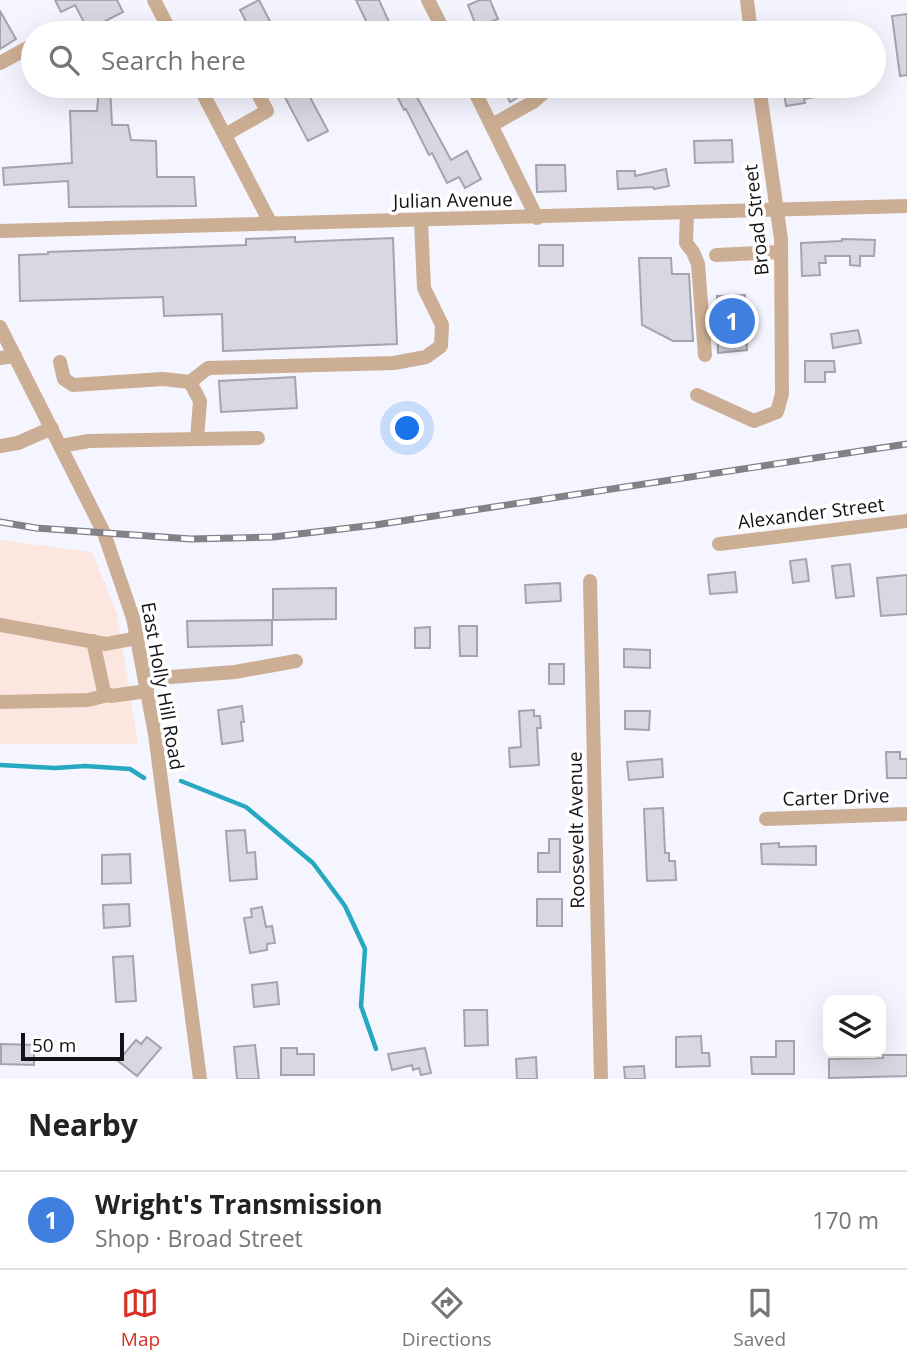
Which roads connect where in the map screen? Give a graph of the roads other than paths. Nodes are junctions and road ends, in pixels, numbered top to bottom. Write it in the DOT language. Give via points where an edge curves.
graph roads {
  1 [pos="154,0"];
  2 [pos="428,0"];
  3 [pos="747,0"];
  4 [pos="165,21"];
  5 [pos="439,21"];
  6 [pos="750,21"];
  7 [pos="21,52"];
  8 [pos="0,63"];
  9 [pos="205,98"];
  10 [pos="260,98"];
  11 [pos="478,98"];
  12 [pos="536,98"];
  13 [pos="761,98"];
  14 [pos="492,125"];
  15 [pos="225,135"];
  16 [pos="907,206"];
  17 [pos="776,208"];
  18 [pos="687,212"];
  19 [pos="537,218"];
  20 [pos="421,220"];
  21 [pos="271,224"];
  22 [pos="0,231"];
  23 [pos="781,252"];
  24 [pos="716,255"];
  25 [pos="0,327"];
  26 [pos="705,355"];
  27 [pos="7,357"];
  28 [pos="60,362"];
  29 [pos="190,382"];
  30 [pos="697,394"];
  31 [pos="52,428"];
  32 [pos="258,438"];
  33 [pos="197,439"];
  34 [pos="0,446"];
  35 [pos="61,446"];
  36 [pos="907,521"];
  37 [pos="719,544"];
  38 [pos="590,581"];
  39 [pos="0,625"];
  40 [pos="137,638"];
  41 [pos="93,641"];
  42 [pos="296,661"];
  43 [pos="146,685"];
  44 [pos="108,695"];
  45 [pos="0,702"];
  46 [pos="907,814"];
  47 [pos="766,819"];
  48 [pos="200,1079"];
  49 [pos="601,1079"];
  1 -- 4 [label="street"];
  2 -- 5 [label="street"];
  3 -- 6 [label="street"];
  7 -- 8 [label="street"];
  9 -- 15 [label="street"];
  10 -- 15 [label="street" via="267,111"];
  11 -- 14 [label="street"];
  12 -- 14 [label="street"];
  13 -- 17 [label="street, Broad Street"];
  14 -- 19 [label="street"];
  15 -- 21 [label="street"];
  16 -- 17 [label="street, Julian Avenue"];
  17 -- 18 [label="street, Julian Avenue"];
  17 -- 23 [label="street, Broad Street"];
  18 -- 19 [label="street, Julian Avenue"];
  18 -- 26 [label="street" via="686,243 698,264"];
  19 -- 20 [label="street, Julian Avenue"];
  20 -- 21 [label="street, Julian Avenue"];
  20 -- 29 [label="street" via="424,288 442,325 442,346 426,357 394,363 208,368"];
  21 -- 22 [label="street, Julian Avenue"];
  23 -- 24 [label="street"];
  23 -- 30 [label="street, Broad Street" via="782,394 777,412 754,421"];
  25 -- 27 [label="street, East Holly Hill Road"];
  27 -- 31 [label="street, East Holly Hill Road"];
  28 -- 29 [label="street" via="64,379 74,385 163,379"];
  29 -- 33 [label="street" via="201,401"];
  31 -- 34 [label="street"];
  31 -- 35 [label="street, East Holly Hill Road"];
  32 -- 33 [label="street"];
  33 -- 35 [label="street"];
  35 -- 40 [label="street, East Holly Hill Road" via="104,533"];
  36 -- 37 [label="street, Alexander Street"];
  38 -- 49 [label="street, Roosevelt Avenue"];
  39 -- 41 [label="street"];
  40 -- 41 [label="street" via="106,644"];
  40 -- 43 [label="street, East Holly Hill Road"];
  41 -- 44 [label="street"];
  42 -- 43 [label="street"];
  43 -- 44 [label="street"];
  43 -- 48 [label="street, East Holly Hill Road"];
  44 -- 45 [label="street" via="88,700"];
  46 -- 47 [label="street, Carter Drive"];
}
